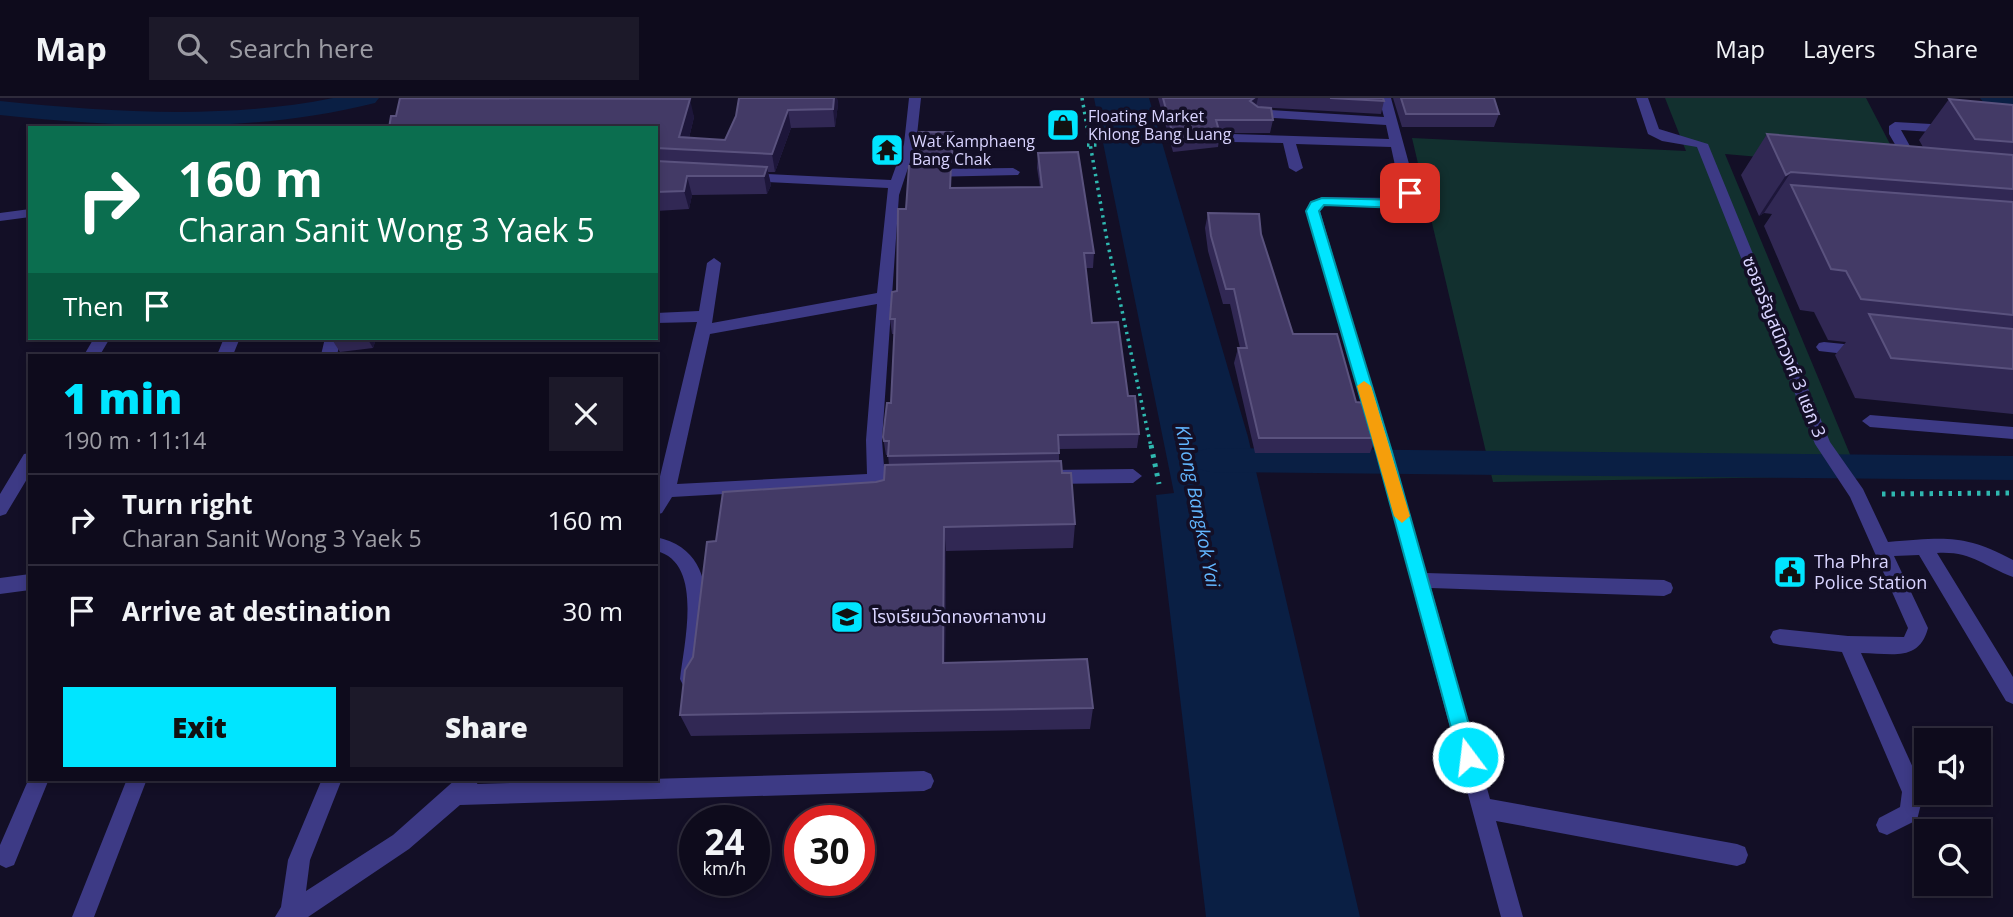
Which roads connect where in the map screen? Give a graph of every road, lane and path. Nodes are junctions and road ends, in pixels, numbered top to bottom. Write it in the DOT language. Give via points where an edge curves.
graph roads {
  1 [pos="915,98"];
  2 [pos="1082,98"];
  3 [pos="1282,98"];
  4 [pos="1385,98"];
  5 [pos="1642,98"];
  6 [pos="1256,113"];
  7 [pos="1287,115"];
  8 [pos="1390,121"];
  9 [pos="1957,130"];
  10 [pos="1232,138"];
  11 [pos="1289,140"];
  12 [pos="1395,143"];
  13 [pos="1087,145"];
  14 [pos="1098,145"];
  15 [pos="1296,168"];
  16 [pos="1013,172"];
  17 [pos="1919,175"];
  18 [pos="736,177"];
  19 [pos="898,179"];
  20 [pos="28,213"];
  21 [pos="0,217"];
  22 [pos="714,263"];
  23 [pos="885,297"];
  24 [pos="658,318"];
  25 [pos="705,323"];
  26 [pos="1824,347"];
  27 [pos="1878,352"];
  28 [pos="1870,421"];
  29 [pos="2013,433"];
  30 [pos="28,462"];
  31 [pos="1133,476"];
  32 [pos="1025,478"];
  33 [pos="1159,484"];
  34 [pos="1853,488"];
  35 [pos="667,491"];
  36 [pos="2013,493"];
  37 [pos="658,505"];
  38 [pos="0,509"];
  39 [pos="658,544"];
  40 [pos="1924,548"];
  41 [pos="1882,550"];
  42 [pos="2013,569"];
  43 [pos="1419,579"];
  44 [pos="28,582"];
  45 [pos="0,586"];
  46 [pos="1664,588"];
  47 [pos="1780,637"];
  48 [pos="1848,643"];
  49 [pos="690,679"];
  50 [pos="2013,695"];
  51 [pos="37,781"];
  52 [pos="136,781"];
  53 [pos="331,781"];
  54 [pos="924,781"];
  55 [pos="462,787"];
  56 [pos="1482,808"];
  57 [pos="1887,825"];
  58 [pos="1737,855"];
  59 [pos="6,857"];
  60 [pos="293,915"];
  61 [pos="83,917"];
  62 [pos="1513,917"];
  1 -- 19 [label="street" via="911,144"];
  2 -- 33 [label="path"];
  3 -- 7 [label="street"];
  4 -- 8 [label="street"];
  5 -- 34 [label="street, ซอยจรัญสนิทวงศ์ 3 แยก 3" via="1653,131 1702,144 1823,444"];
  6 -- 7 [label="street"];
  7 -- 8 [label="street"];
  8 -- 12 [label="street"];
  9 -- 17 [label="street" via="1895,126 1895,134"];
  10 -- 11 [label="street"];
  11 -- 12 [label="street"];
  11 -- 15 [label="street"];
  12 -- 43 [label="street" via="1409,201 1322,201 1313,211"];
  13 -- 14 [label="path"];
  16 -- 19 [label="street"];
  18 -- 19 [label="street"];
  19 -- 23 [label="street" via="892,195"];
  20 -- 21 [label="street"];
  22 -- 25 [label="street"];
  23 -- 25 [label="street"];
  23 -- 35 [label="street" via="874,440 882,480"];
  24 -- 25 [label="street"];
  25 -- 35 [label="street"];
  26 -- 27 [label="street"];
  28 -- 29 [label="street"];
  30 -- 38 [label="street"];
  31 -- 32 [label="street"];
  34 -- 36 [label="path"];
  34 -- 41 [label="street, ซอยจรัญสนิทวงศ์ 3 แยก 3"];
  35 -- 37 [label="street"];
  39 -- 49 [label="street" via="674,548 693,569 696,617"];
  40 -- 41 [label="street"];
  40 -- 42 [label="street" via="1953,545 1979,550"];
  40 -- 50 [label="street"];
  41 -- 48 [label="street, ซอยจรัญสนิทวงศ์ 3 แยก 3" via="1917,628 1915,640 1906,645"];
  43 -- 46 [label="street"];
  43 -- 56 [label="street"];
  44 -- 45 [label="street"];
  47 -- 48 [label="street"];
  48 -- 57 [label="street" via="1913,792 1909,813"];
  51 -- 59 [label="street"];
  52 -- 61 [label="street"];
  53 -- 60 [label="street" via="299,860"];
  54 -- 55 [label="street"];
  55 -- 60 [label="street" via="401,842"];
  56 -- 58 [label="street"];
  56 -- 62 [label="street"];
}
